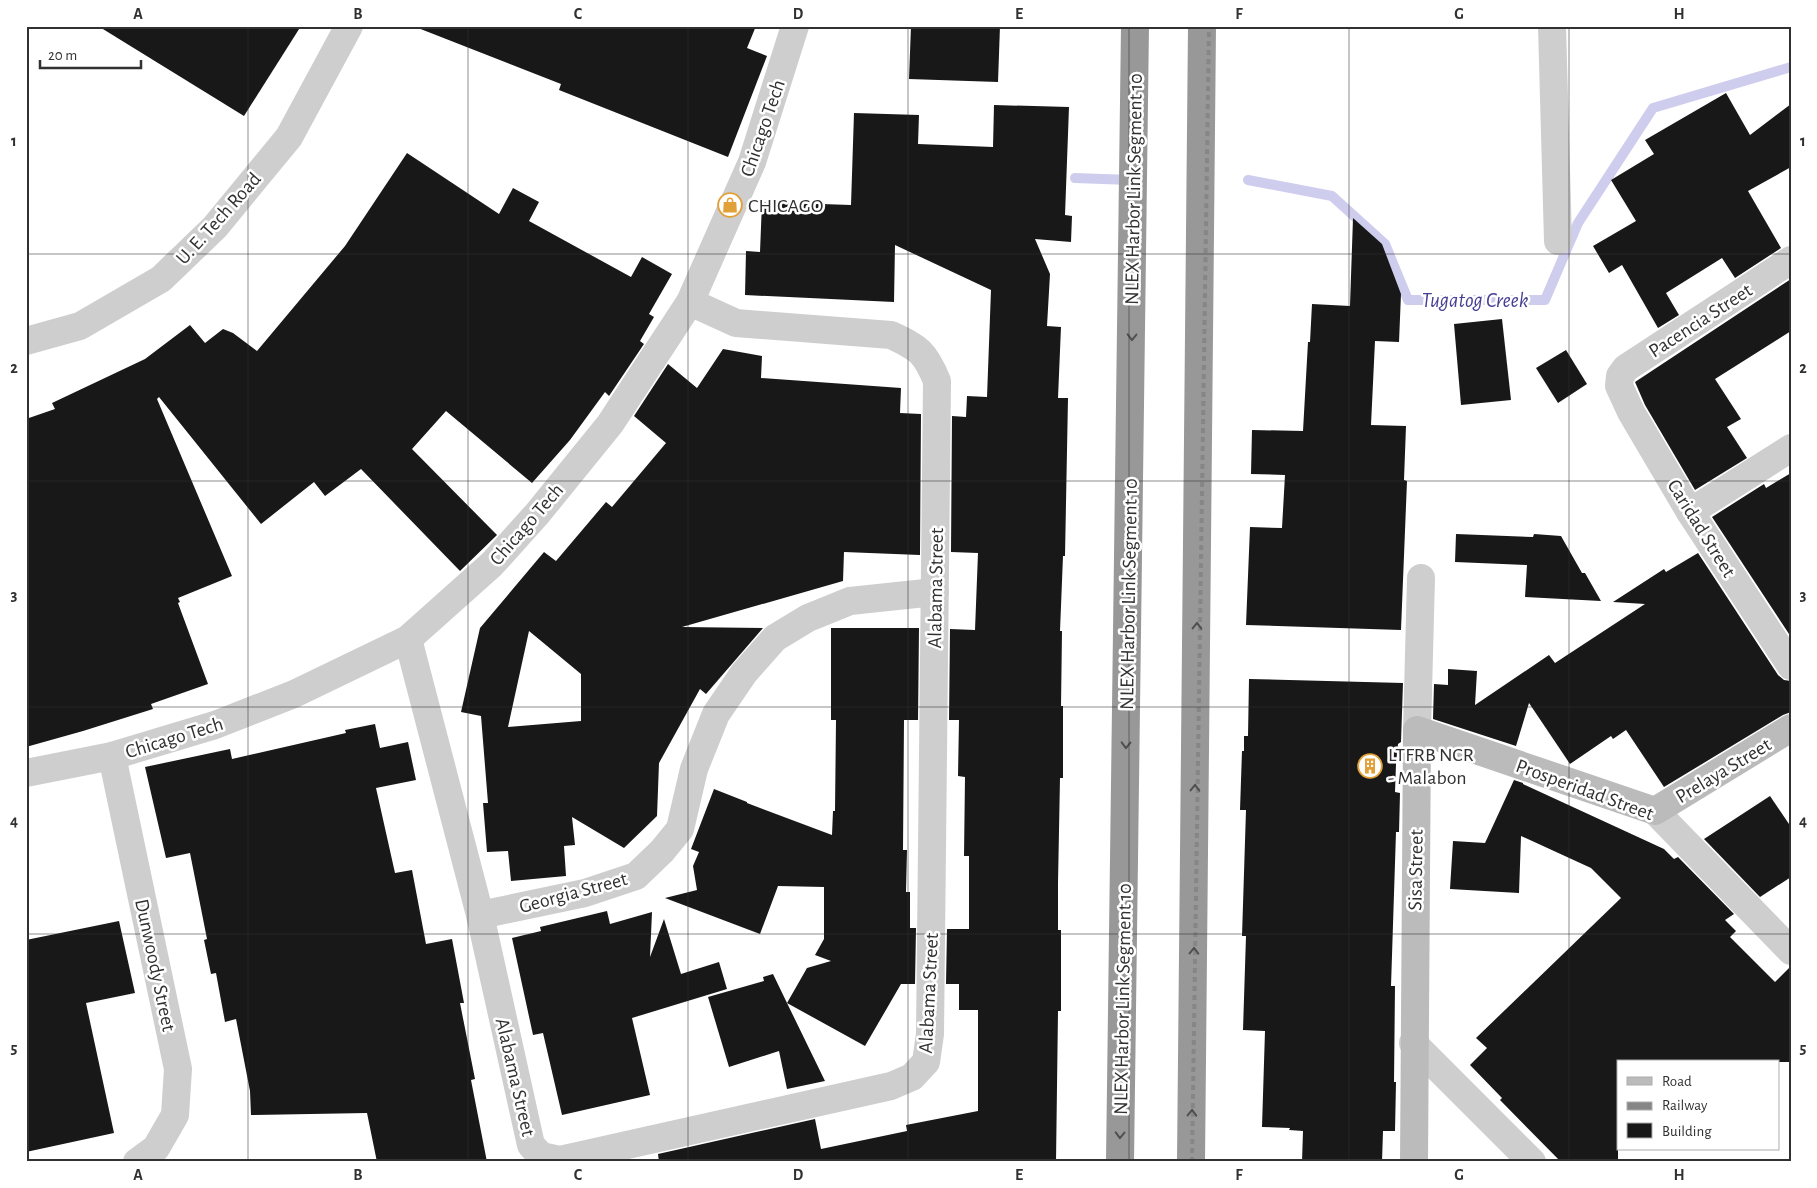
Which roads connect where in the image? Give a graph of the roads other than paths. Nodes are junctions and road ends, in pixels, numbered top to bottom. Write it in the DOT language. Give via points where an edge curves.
graph roads {
  1 [pos="349,26"];
  2 [pos="795,26"];
  3 [pos="1135,26"];
  4 [pos="1202,26"];
  5 [pos="1552,26"];
  6 [pos="1558,241"];
  7 [pos="1791,260"];
  8 [pos="690,302"];
  9 [pos="26,341"];
  10 [pos="1619,386"];
  11 [pos="1791,448"];
  12 [pos="1690,512"];
  13 [pos="1421,578"];
  14 [pos="934,592"];
  15 [pos="408,639"];
  16 [pos="1791,666"];
  17 [pos="1791,728"];
  18 [pos="1417,730"];
  19 [pos="112,756"];
  20 [pos="26,773"];
  21 [pos="1655,811"];
  22 [pos="480,916"];
  23 [pos="1791,951"];
  24 [pos="1413,1043"];
  25 [pos="137,1162"];
  26 [pos="1120,1162"];
  27 [pos="1192,1162"];
  28 [pos="1414,1162"];
  29 [pos="1532,1162"];
  1 -- 9 [label="street, U. E. Tech Road" via="289,137 208,234 161,279 80,326"];
  2 -- 8 [label="street, Chicago Tech" via="752,162"];
  3 -- 26 [label="highway, NLEX Harbor Link Segment 10, one-way"];
  27 -- 4 [label="highway, one-way"];
  5 -- 6 [label="street"];
  7 -- 10 [label="street, Pacencia Street" via="1626,368 1620,376"];
  8 -- 14 [label="street, Alabama Street" via="736,323 891,335 913,345 928,360 937,381"];
  8 -- 15 [label="street, Chicago Tech" via="610,424 537,514 492,564"];
  10 -- 12 [label="street, Caridad Street"];
  11 -- 12 [label="street"];
  12 -- 16 [label="street, Caridad Street"];
  13 -- 18 [label="street, Sisa Street"];
  14 -- 22 [label="street, Georgia Street" via="850,601 808,618 775,638 744,673 716,714 694,769 680,829 636,876 585,892"];
  14 -- 22 [label="street, Alabama Street" via="930,1034 926,1062 912,1077 891,1086 560,1160 541,1156 531,1145"];
  15 -- 19 [label="street, Chicago Tech" via="294,694 215,725"];
  15 -- 22 [label="street, Alabama Street"];
  17 -- 21 [label="street, Prelaya Street"];
  18 -- 21 [label="street, Prosperidad Street"];
  18 -- 24 [label="street, Sisa Street"];
  19 -- 20 [label="street, Chicago Tech"];
  19 -- 25 [label="street, Dunwoody Street" via="178,1069 175,1115 156,1148"];
  21 -- 23 [label="street, Prosperidad Street"];
  24 -- 28 [label="street, Sisa Street"];
  24 -- 29 [label="street"];
}
